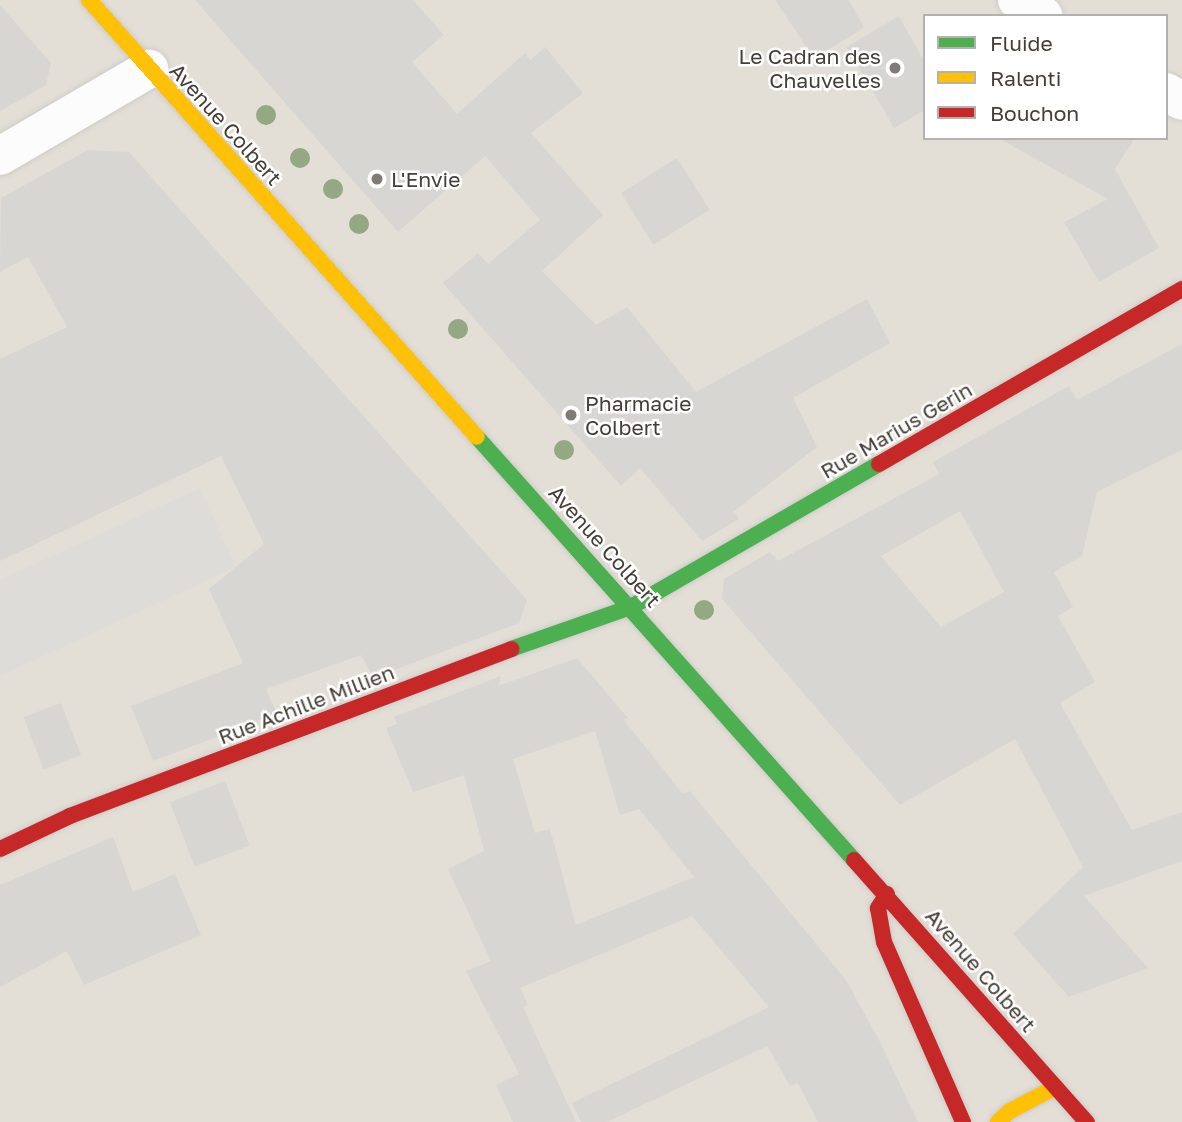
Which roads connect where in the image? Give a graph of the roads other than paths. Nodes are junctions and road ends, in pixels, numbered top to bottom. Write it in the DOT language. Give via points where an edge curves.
graph roads {
  1 [pos="89,0"];
  2 [pos="1017,0"];
  3 [pos="1041,14"];
  4 [pos="149,69"];
  5 [pos="0,156"];
  6 [pos="1182,289"];
  7 [pos="631,607"];
  8 [pos="0,849"];
  9 [pos="887,894"];
  10 [pos="1056,1087"];
  11 [pos="963,1122"];
  12 [pos="998,1122"];
  13 [pos="1087,1122"];
  1 -- 4 [label="street, Avenue Colbert"];
  2 -- 3 [label="street"];
  4 -- 5 [label="street"];
  4 -- 7 [label="street, Avenue Colbert"];
  6 -- 7 [label="street, Rue Marius Gerin"];
  7 -- 8 [label="street, Rue Achille Millien" via="70,816"];
  7 -- 9 [label="street, Avenue Colbert"];
  9 -- 10 [label="street, Avenue Colbert"];
  9 -- 11 [label="street" via="878,908 884,942"];
  10 -- 12 [label="street"];
  10 -- 13 [label="street, Avenue Colbert"];
}
